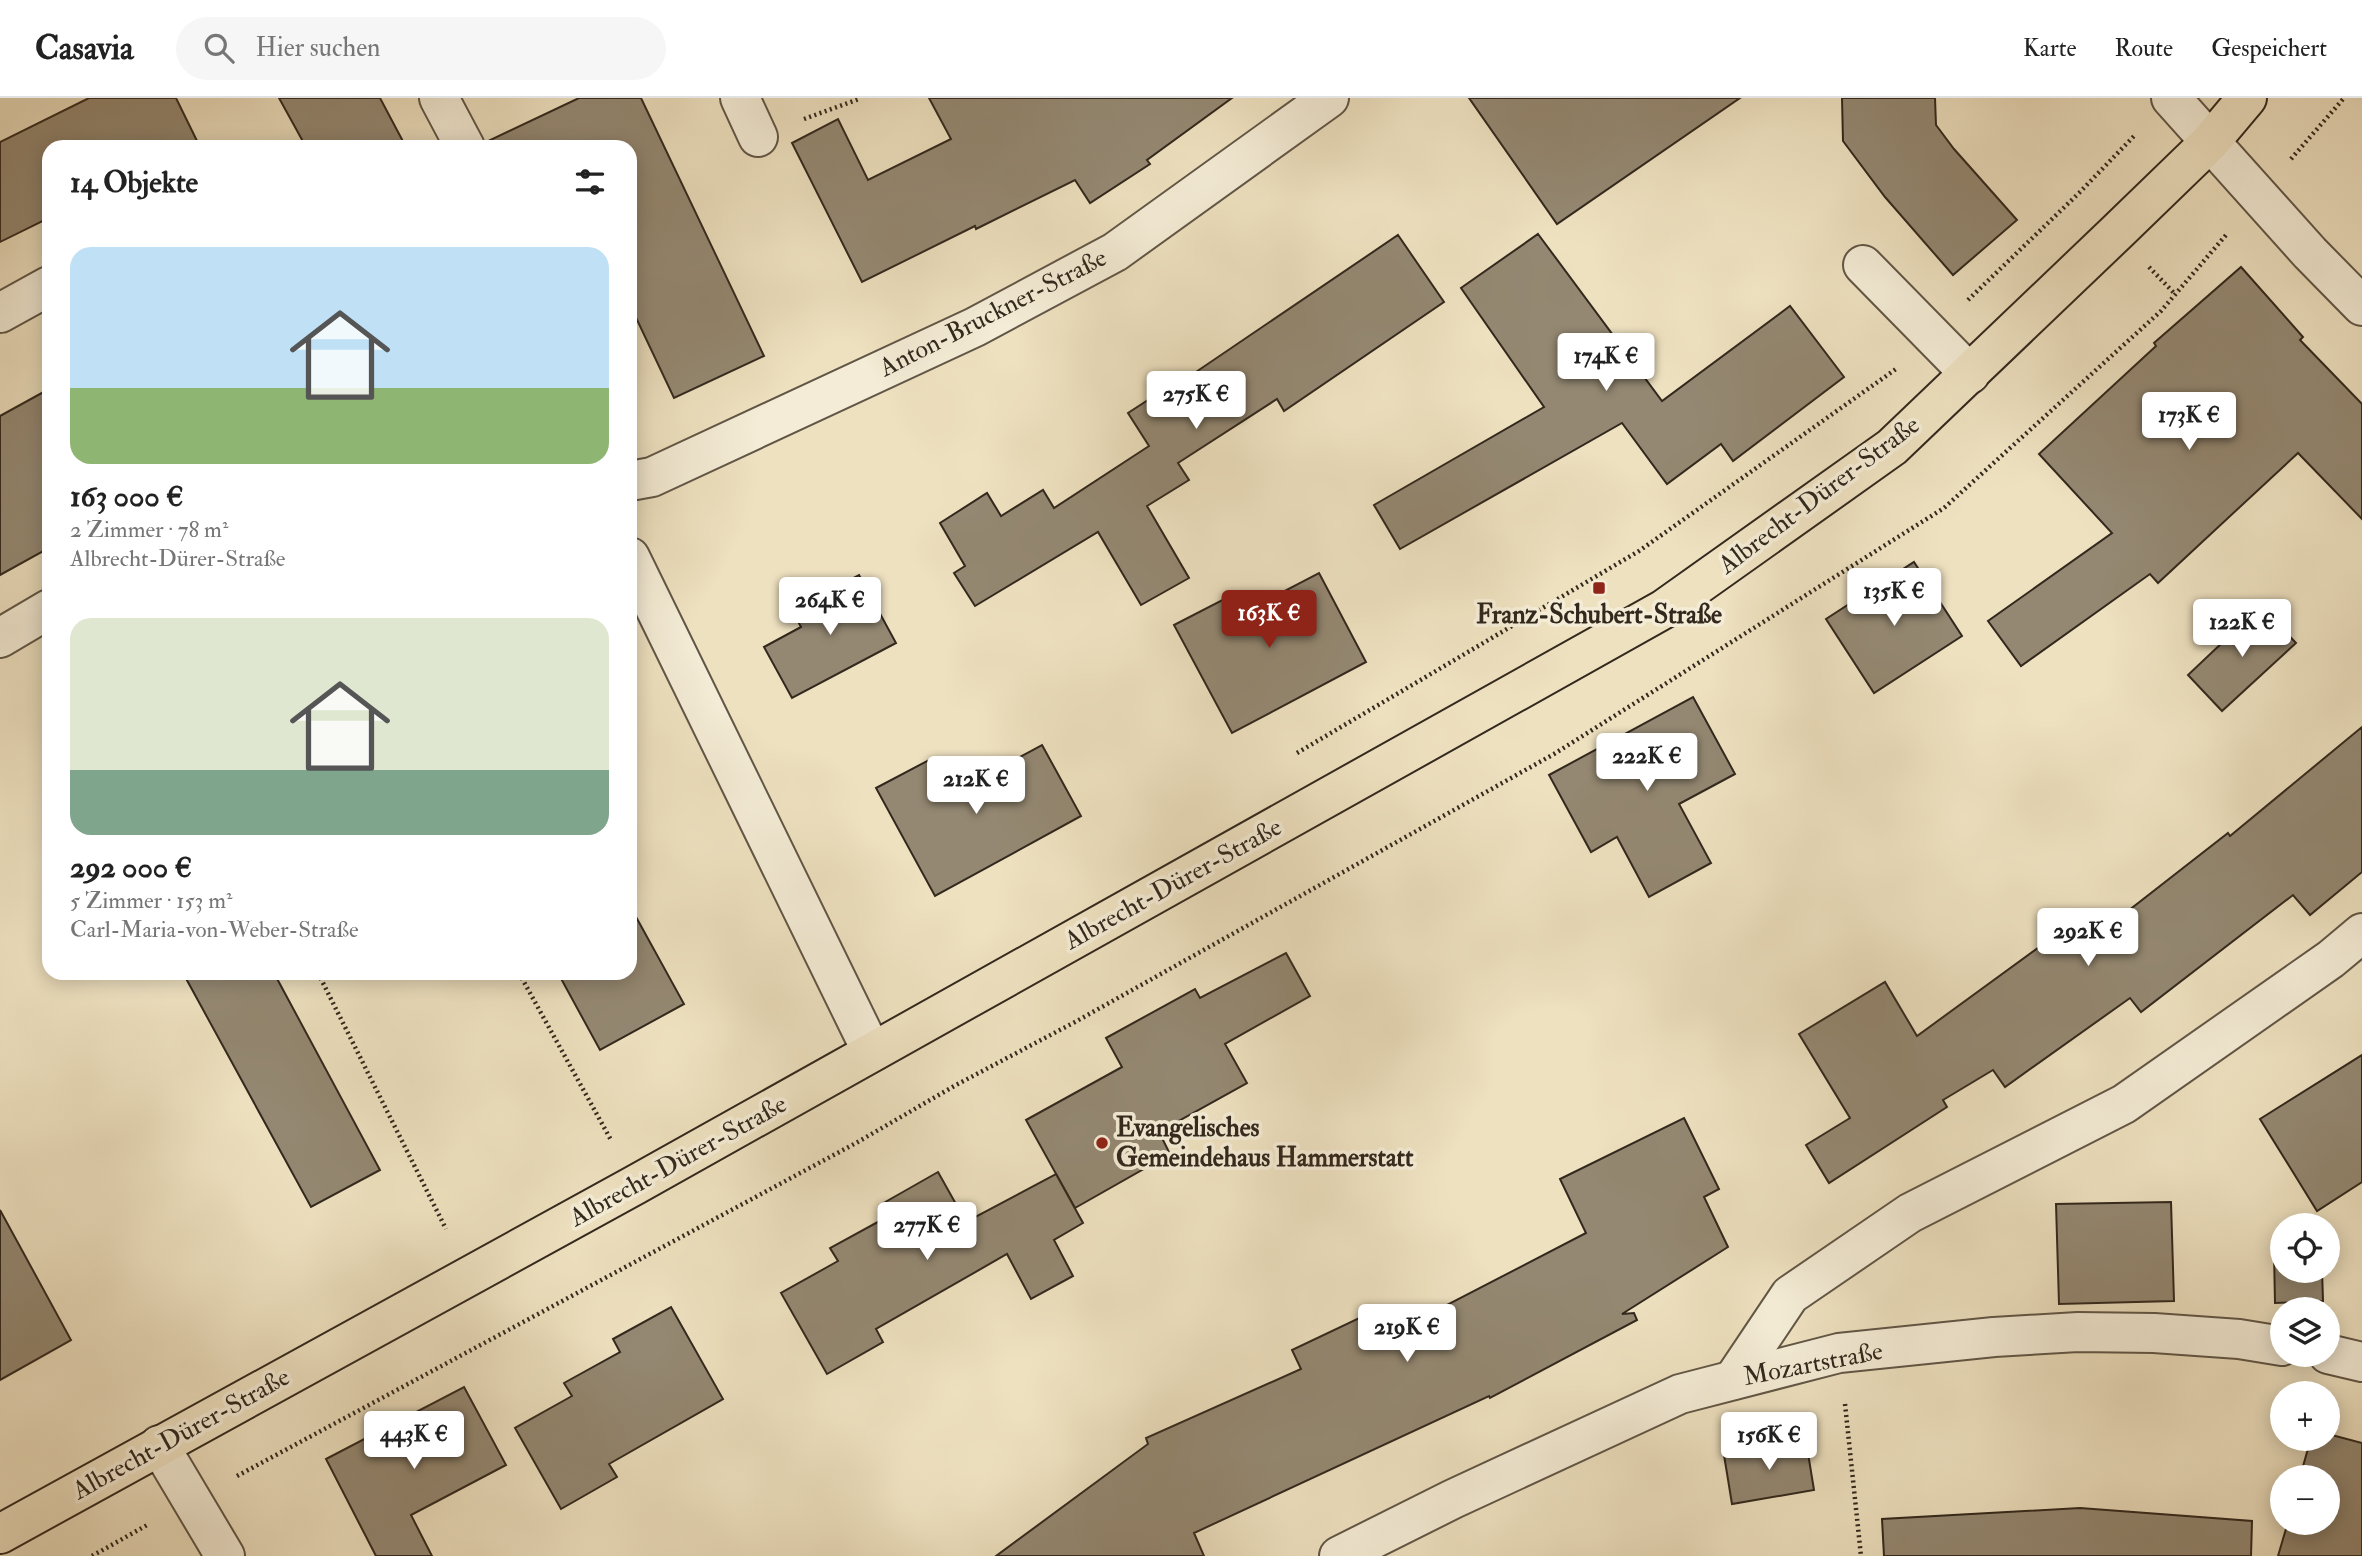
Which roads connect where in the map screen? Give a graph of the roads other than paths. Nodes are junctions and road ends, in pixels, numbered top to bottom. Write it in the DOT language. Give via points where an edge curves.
graph roads {
  1 [pos="439,98"];
  2 [pos="740,98"];
  3 [pos="1329,98"];
  4 [pos="2171,98"];
  5 [pos="2247,98"];
  6 [pos="758,137"];
  7 [pos="462,140"];
  8 [pos="2210,142"];
  9 [pos="1863,265"];
  10 [pos="42,290"];
  11 [pos="2362,306"];
  12 [pos="0,313"];
  13 [pos="1970,374"];
  14 [pos="637,480"];
  15 [pos="637,571"];
  16 [pos="42,613"];
  17 [pos="0,638"];
  18 [pos="2362,933"];
  19 [pos="872,1052"];
  20 [pos="2270,1344"];
  21 [pos="2340,1357"];
  22 [pos="2362,1362"];
  23 [pos="1733,1380"];
  24 [pos="159,1445"];
  25 [pos="0,1534"];
  26 [pos="225,1556"];
  27 [pos="1339,1556"];
  1 -- 7 [label="street"];
  2 -- 6 [label="street"];
  3 -- 14 [label="street, Anton-Bruckner-Straße" via="1115,251 975,327 652,477"];
  4 -- 8 [label="street"];
  5 -- 8 [label="main road, Albrecht-Dürer-Straße"];
  8 -- 11 [label="street"];
  8 -- 13 [label="main road, Albrecht-Dürer-Straße"];
  9 -- 13 [label="street"];
  10 -- 12 [label="street"];
  13 -- 19 [label="main road, Albrecht-Dürer-Straße" via="1892,447 1664,610"];
  15 -- 19 [label="street"];
  16 -- 17 [label="street"];
  18 -- 23 [label="street" via="2124,1104 1910,1213 1790,1295"];
  19 -- 24 [label="main road, Albrecht-Dürer-Straße"];
  20 -- 23 [label="street, Mozartstraße" via="2154,1333 2078,1332 1839,1353"];
  21 -- 22 [label="street"];
  23 -- 27 [label="street, Mozartstraße" via="1680,1394 1607,1426"];
  24 -- 25 [label="main road, Albrecht-Dürer-Straße"];
  24 -- 26 [label="street"];
}
